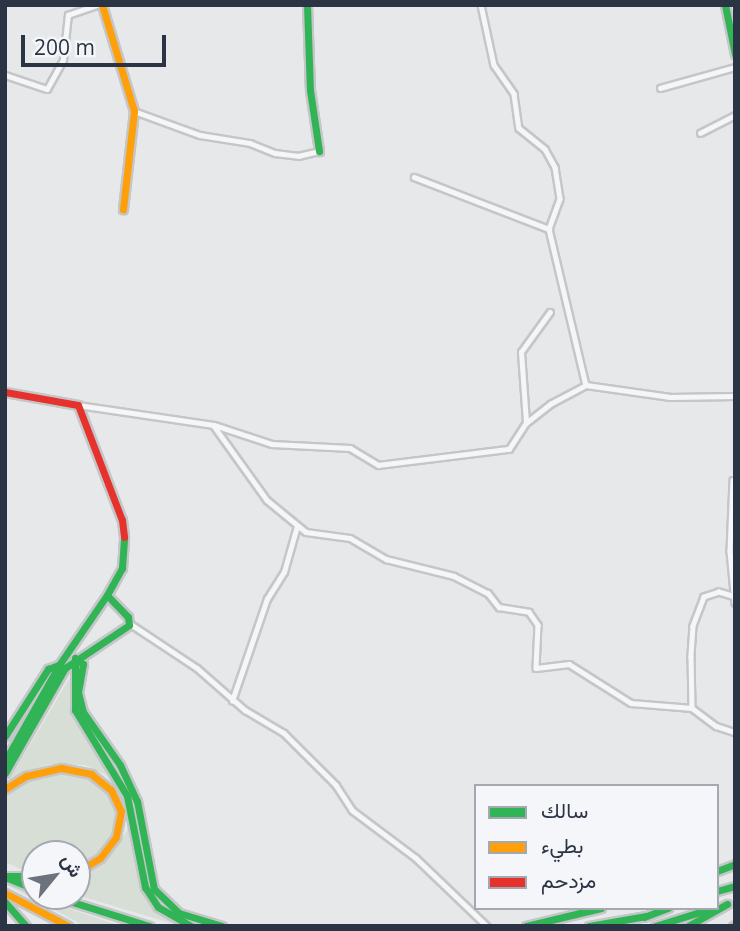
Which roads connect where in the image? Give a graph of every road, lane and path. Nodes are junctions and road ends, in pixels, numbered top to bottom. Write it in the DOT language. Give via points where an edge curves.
graph roads {
  1 [pos="99,5"];
  2 [pos="307,5"];
  3 [pos="481,5"];
  4 [pos="725,5"];
  5 [pos="735,54"];
  6 [pos="735,67"];
  7 [pos="5,75"];
  8 [pos="660,88"];
  9 [pos="134,111"];
  10 [pos="735,115"];
  11 [pos="701,133"];
  12 [pos="318,150"];
  13 [pos="414,177"];
  14 [pos="123,209"];
  15 [pos="549,229"];
  16 [pos="550,312"];
  17 [pos="586,385"];
  18 [pos="5,392"];
  19 [pos="735,396"];
  20 [pos="78,405"];
  21 [pos="526,423"];
  22 [pos="214,425"];
  23 [pos="733,480"];
  24 [pos="297,526"];
  25 [pos="107,595"];
  26 [pos="732,596"];
  27 [pos="735,603"];
  28 [pos="129,623"];
  29 [pos="73,644"];
  30 [pos="87,650"];
  31 [pos="75,658"];
  32 [pos="62,666"];
  33 [pos="232,701"];
  34 [pos="692,708"];
  35 [pos="735,732"];
  36 [pos="5,736"];
  37 [pos="5,761"];
  38 [pos="5,773"];
  39 [pos="5,789"];
  40 [pos="91,863"];
  41 [pos="5,893"];
  42 [pos="5,902"];
  43 [pos="91,908"];
  44 [pos="593,910"];
  45 [pos="662,910"];
  46 [pos="708,910"];
  47 [pos="718,910"];
  48 [pos="646,916"];
  49 [pos="60,924"];
  50 [pos="26,926"];
  51 [pos="68,926"];
  52 [pos="149,926"];
  53 [pos="191,926"];
  54 [pos="222,926"];
  55 [pos="487,926"];
  56 [pos="526,926"];
  57 [pos="589,926"];
  58 [pos="619,926"];
  59 [pos="655,926"];
  60 [pos="688,926"];
  1 -- 7 [label="street" via="68,15 63,61 47,89"];
  1 -- 9 [label="main road"];
  2 -- 12 [label="main road"];
  3 -- 15 [label="street" via="494,65 514,94 519,128 545,149 555,167 561,199"];
  4 -- 5 [label="main road"];
  6 -- 8 [label="street"];
  9 -- 12 [label="street" via="200,135 275,153 298,156"];
  9 -- 14 [label="main road"];
  10 -- 11 [label="street"];
  13 -- 15 [label="street" via="445,185"];
  15 -- 17 [label="street"];
  16 -- 21 [label="street" via="521,352"];
  17 -- 19 [label="street" via="670,397"];
  17 -- 21 [label="street"];
  18 -- 20 [label="main road"];
  20 -- 22 [label="street"];
  20 -- 25 [label="main road" via="123,527 122,568"];
  21 -- 22 [label="street" via="509,449 378,465 350,447 272,444"];
  22 -- 24 [label="street" via="267,500"];
  23 -- 26 [label="street"];
  24 -- 33 [label="street" via="284,572 267,599"];
  24 -- 34 [label="street" via="306,532 350,538 386,559 454,576 488,593 499,607 529,612 538,625 536,668 569,664 631,703"];
  25 -- 28 [label="main road"];
  25 -- 29 [label="main road"];
  26 -- 27 [label="street"];
  26 -- 34 [label="street" via="719,592 704,597 693,626"];
  28 -- 30 [label="main road"];
  28 -- 33 [label="street" via="197,668"];
  29 -- 30 [label="main road"];
  29 -- 32 [label="main road"];
  30 -- 31 [label="main road"];
  31 -- 32 [label="main road"];
  31 -- 53 [label="main road" via="75,710 127,796 145,887 158,907"];
  31 -- 54 [label="main road" via="83,664 78,692 83,712 120,765 136,801 154,889 179,913"];
  32 -- 36 [label="main road" via="48,669"];
  32 -- 37 [label="main road"];
  32 -- 38 [label="main road"];
  33 -- 55 [label="street" via="284,733 336,785 352,810 416,858"];
  34 -- 35 [label="street" via="716,726"];
  39 -- 40 [label="main road" via="26,776 61,768 91,774 111,790 121,811 116,837"];
  41 -- 49 [label="main road"];
  42 -- 50 [label="main road"];
  43 -- 52 [label="main road"];
  44 -- 56 [label="main road"];
  45 -- 48 [label="main road"];
  46 -- 59 [label="main road"];
  47 -- 60 [label="main road"];
  48 -- 57 [label="main road"];
  48 -- 58 [label="main road"];
  49 -- 51 [label="main road"];
}
